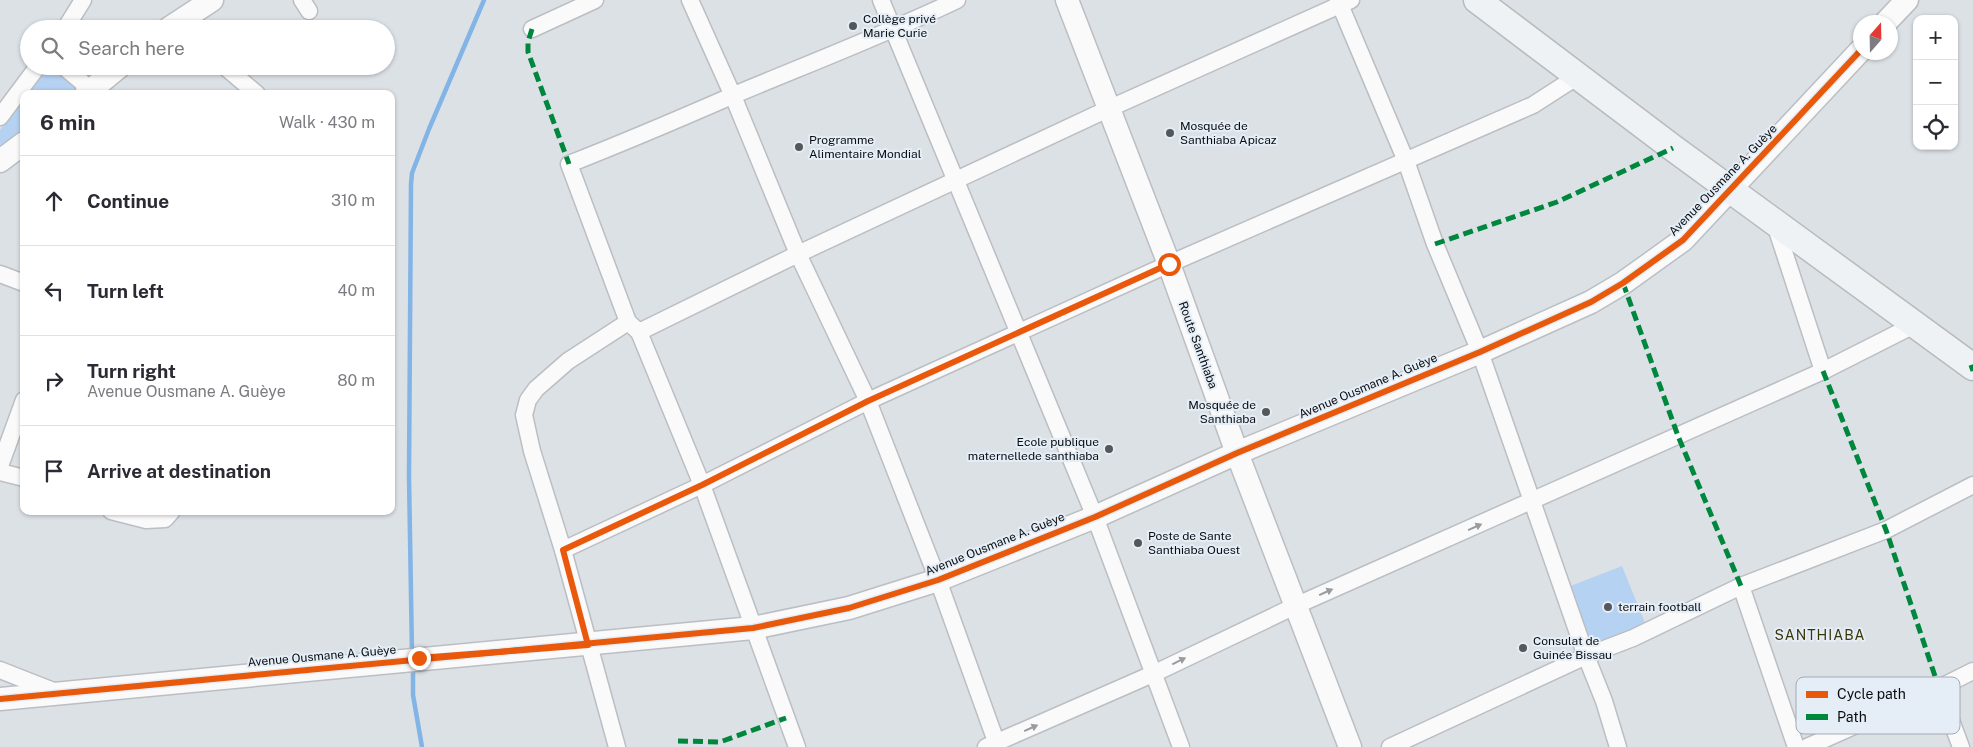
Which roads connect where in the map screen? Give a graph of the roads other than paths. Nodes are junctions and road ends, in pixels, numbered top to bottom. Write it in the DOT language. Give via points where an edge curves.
graph roads {
  1 [pos="83,0"];
  2 [pos="212,0"];
  3 [pos="594,0"];
  4 [pos="690,0"];
  5 [pos="881,0"];
  6 [pos="957,0"];
  7 [pos="1067,0"];
  8 [pos="1477,0"];
  9 [pos="1907,0"];
  10 [pos="1343,2"];
  11 [pos="1893,15"];
  12 [pos="71,20"];
  13 [pos="184,20"];
  14 [pos="532,29"];
  15 [pos="894,30"];
  16 [pos="1853,59"];
  17 [pos="31,75"];
  18 [pos="73,75"];
  19 [pos="110,75"];
  20 [pos="234,75"];
  21 [pos="1578,76"];
  22 [pos="20,90"];
  23 [pos="20,90"];
  24 [pos="89,90"];
  25 [pos="93,90"];
  26 [pos="251,90"];
  27 [pos="733,96"];
  28 [pos="1108,109"];
  29 [pos="0,117"];
  30 [pos="20,146"];
  31 [pos="0,161"];
  32 [pos="1406,161"];
  33 [pos="956,181"];
  34 [pos="1732,190"];
  35 [pos="1773,219"];
  36 [pos="798,254"];
  37 [pos="1169,264"];
  38 [pos="0,274"];
  39 [pos="20,282"];
  40 [pos="1914,325"];
  41 [pos="633,327"];
  42 [pos="1020,332"];
  43 [pos="1480,352"];
  44 [pos="1973,367"];
  45 [pos="1824,371"];
  46 [pos="868,401"];
  47 [pos="20,411"];
  48 [pos="1237,453"];
  49 [pos="0,466"];
  50 [pos="0,472"];
  51 [pos="20,477"];
  52 [pos="702,485"];
  53 [pos="1973,485"];
  54 [pos="1531,502"];
  55 [pos="126,515"];
  56 [pos="168,515"];
  57 [pos="1094,517"];
  58 [pos="563,550"];
  59 [pos="938,580"];
  60 [pos="1740,586"];
  61 [pos="1295,606"];
  62 [pos="753,628"];
  63 [pos="588,645"];
  64 [pos="1586,656"];
  65 [pos="0,670"];
  66 [pos="1973,670"];
  67 [pos="1154,673"];
  68 [pos="1960,677"];
  69 [pos="58,693"];
  70 [pos="0,699"];
  71 [pos="1837,734"];
  72 [pos="1956,734"];
  73 [pos="994,746"];
  74 [pos="617,747"];
  75 [pos="797,747"];
  76 [pos="1181,747"];
  77 [pos="1350,747"];
  78 [pos="1390,747"];
  79 [pos="1618,747"];
  80 [pos="1796,747"];
  81 [pos="1808,747"];
  82 [pos="1961,747"];
  1 -- 12 [label="street"];
  2 -- 13 [label="street"];
  3 -- 14 [label="street"];
  4 -- 27 [label="street"];
  5 -- 15 [label="street"];
  6 -- 15 [label="street"];
  7 -- 28 [label="street, Route Santhiaba"];
  8 -- 21 [label="main road"];
  9 -- 11 [label="street"];
  10 -- 28 [label="street"];
  10 -- 32 [label="street"];
  15 -- 27 [label="street"];
  15 -- 33 [label="street"];
  16 -- 34 [label="street, Avenue Ousmane A. Guèye"];
  17 -- 22 [label="street"];
  18 -- 24 [label="street"];
  19 -- 25 [label="street"];
  20 -- 26 [label="street"];
  21 -- 32 [label="street" via="1533,105"];
  21 -- 34 [label="main road"];
  23 -- 29 [label="street"];
  27 -- 36 [label="street"];
  27 -- 41 [label="street" via="569,164"];
  28 -- 33 [label="street"];
  28 -- 37 [label="street, Route Santhiaba"];
  30 -- 31 [label="street"];
  32 -- 37 [label="street"];
  32 -- 43 [label="street" via="1435,244"];
  33 -- 36 [label="street"];
  33 -- 42 [label="street"];
  34 -- 35 [label="main road"];
  34 -- 43 [label="street, Avenue Ousmane A. Guèye" via="1684,240 1623,284 1568,314"];
  35 -- 40 [label="main road"];
  35 -- 45 [label="street"];
  36 -- 41 [label="street"];
  36 -- 46 [label="street"];
  37 -- 42 [label="street"];
  37 -- 48 [label="street, Route Santhiaba"];
  38 -- 39 [label="street"];
  40 -- 44 [label="main road"];
  40 -- 45 [label="street"];
  41 -- 52 [label="street"];
  41 -- 58 [label="street" via="568,361 536,389 525,409 532,451"];
  42 -- 46 [label="street"];
  42 -- 57 [label="street"];
  43 -- 48 [label="street, Avenue Ousmane A. Guèye"];
  43 -- 54 [label="street"];
  45 -- 54 [label="street"];
  46 -- 52 [label="street"];
  46 -- 59 [label="street"];
  47 -- 49 [label="street"];
  48 -- 57 [label="street, Avenue Ousmane A. Guèye"];
  48 -- 61 [label="street, Route Santhiaba"];
  50 -- 51 [label="street"];
  52 -- 58 [label="street"];
  52 -- 62 [label="street"];
  53 -- 60 [label="street" via="1886,530"];
  61 -- 54 [label="street, one-way"];
  54 -- 64 [label="street"];
  55 -- 56 [label="street" via="146,520 164,519"];
  57 -- 59 [label="street, Avenue Ousmane A. Guèye"];
  57 -- 67 [label="street"];
  58 -- 63 [label="street"];
  59 -- 62 [label="street, Avenue Ousmane A. Guèye" via="849,608"];
  59 -- 73 [label="street"];
  60 -- 64 [label="street" via="1633,638"];
  60 -- 80 [label="street"];
  67 -- 61 [label="street, one-way"];
  61 -- 77 [label="street, Route Santhiaba"];
  62 -- 63 [label="street, Avenue Ousmane A. Guèye"];
  62 -- 75 [label="street"];
  63 -- 69 [label="street, Avenue Ousmane A. Guèye"];
  63 -- 74 [label="street"];
  64 -- 78 [label="street"];
  64 -- 79 [label="street"];
  65 -- 69 [label="street"];
  66 -- 68 [label="street"];
  73 -- 67 [label="street, one-way"];
  67 -- 76 [label="street"];
  69 -- 70 [label="street, Avenue Ousmane A. Guèye"];
  71 -- 81 [label="street"];
  72 -- 82 [label="street"];
}
